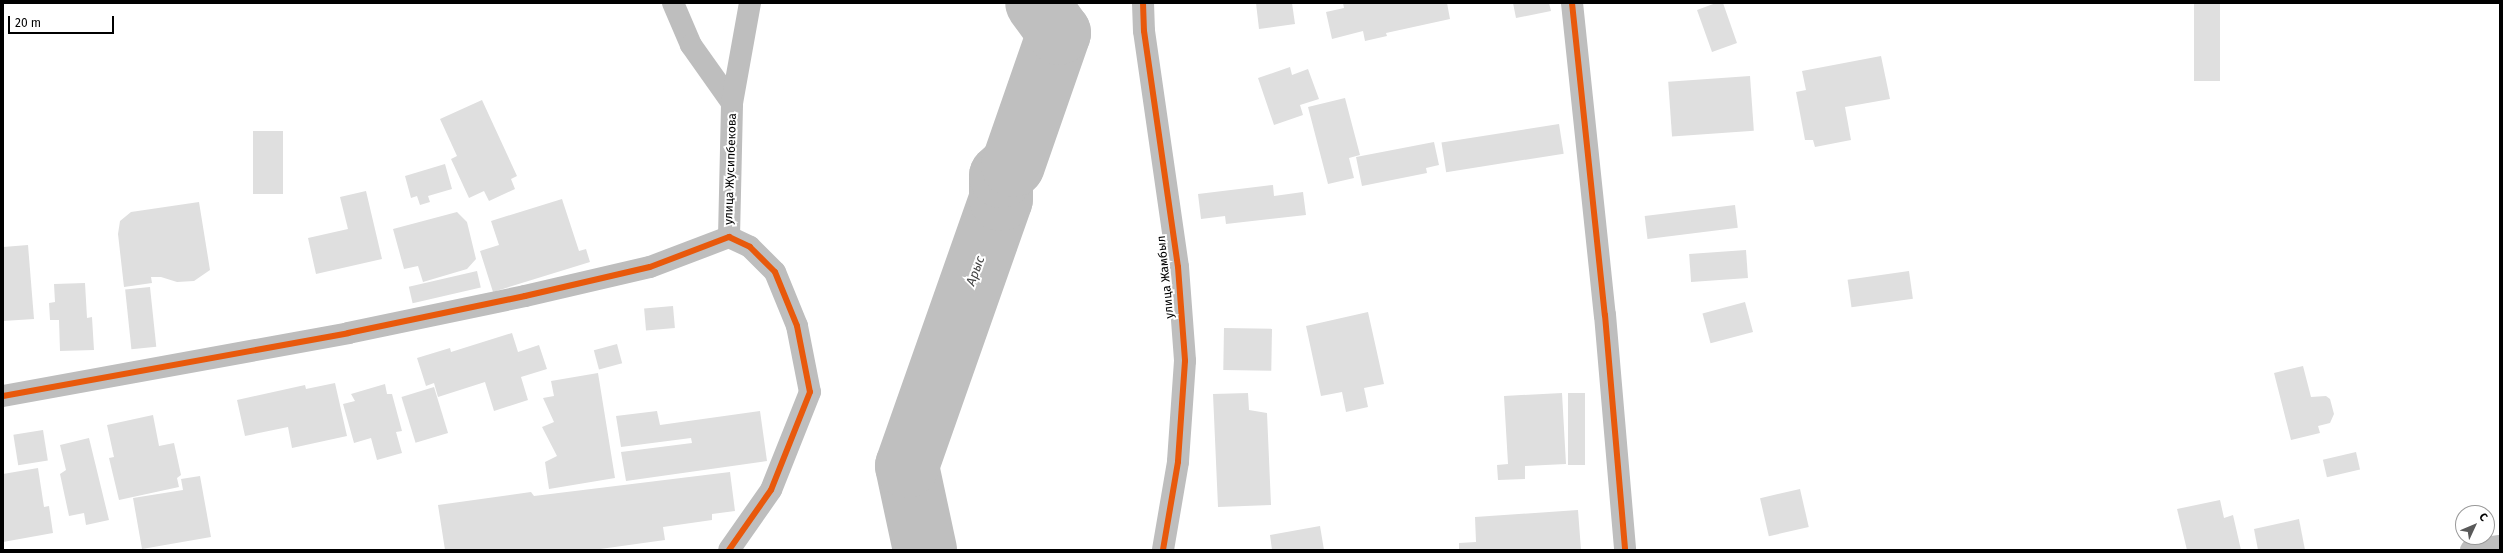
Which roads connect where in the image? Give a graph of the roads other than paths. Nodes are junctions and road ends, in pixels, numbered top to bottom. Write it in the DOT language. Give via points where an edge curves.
graph roads {
  1 [pos="673,3"];
  2 [pos="750,3"];
  3 [pos="1144,3"];
  4 [pos="1572,3"];
  5 [pos="732,104"];
  6 [pos="729,237"];
  7 [pos="3,396"];
  8 [pos="2500,546"];
  9 [pos="729,550"];
  10 [pos="1163,550"];
  11 [pos="1625,550"];
  12 [pos="2471,550"];
  1 -- 5 [label="street" via="691,45"];
  2 -- 5 [label="street, улица Жусипбекова"];
  3 -- 10 [label="street, улица Жамбыл" via="1147,54 1178,267 1185,361 1178,462"];
  4 -- 11 [label="street" via="1605,315"];
  5 -- 6 [label="street, улица Жусипбекова"];
  6 -- 7 [label="street" via="650,267 525,296 348,333"];
  6 -- 9 [label="street, улица Жусипбекова" via="750,248 775,272 797,326 810,392 771,490"];
  8 -- 12 [label="street"];
}
